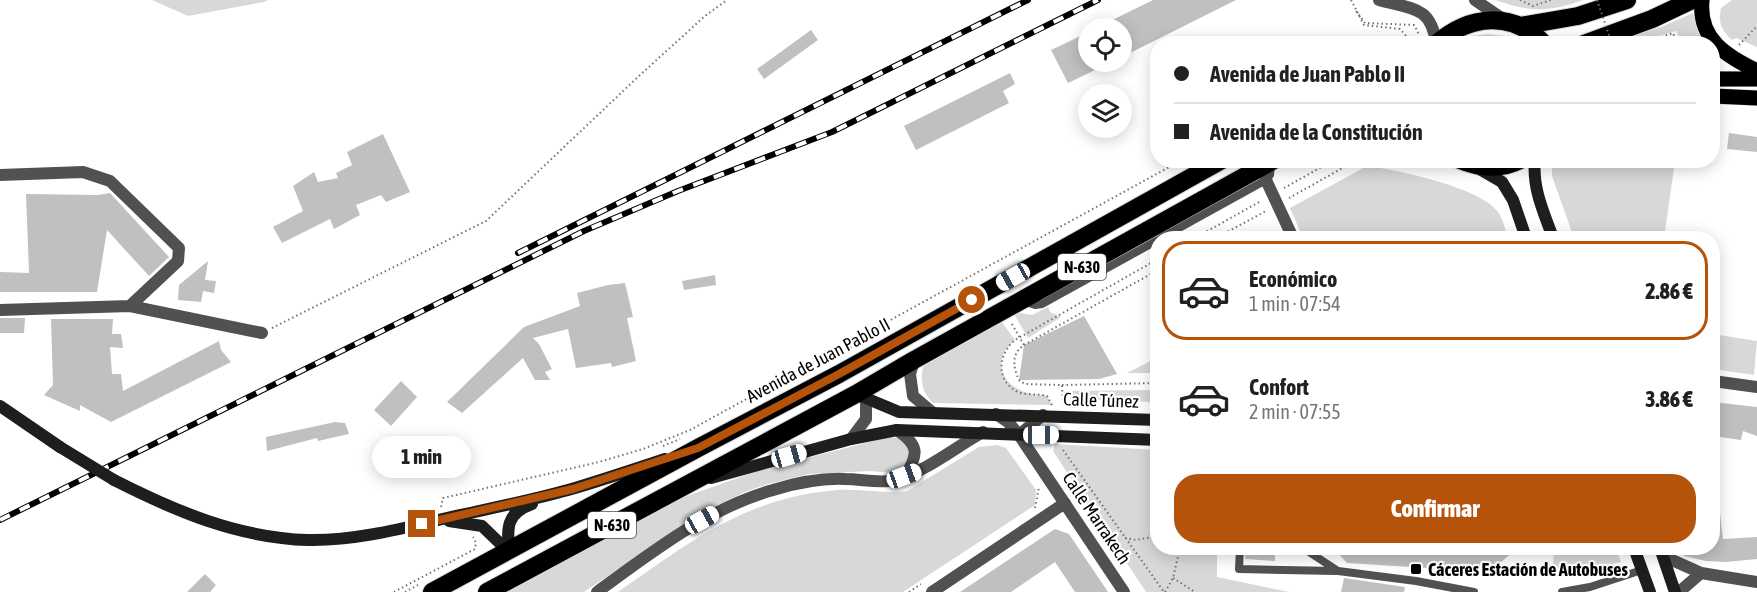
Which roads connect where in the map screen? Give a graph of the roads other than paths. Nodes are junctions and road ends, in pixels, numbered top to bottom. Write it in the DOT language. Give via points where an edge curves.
graph roads {
  1 [pos="1379,0"];
  2 [pos="1474,0"];
  3 [pos="1627,0"];
  4 [pos="1692,0"];
  5 [pos="1702,0"];
  6 [pos="1416,5"];
  7 [pos="1513,24"];
  8 [pos="1435,36"];
  9 [pos="1444,36"];
  10 [pos="1532,36"];
  11 [pos="1606,36"];
  12 [pos="1709,36"];
  13 [pos="1720,47"];
  14 [pos="1757,71"];
  15 [pos="1720,79"];
  16 [pos="1757,79"];
  17 [pos="1720,96"];
  18 [pos="1757,98"];
  19 [pos="1208,168"];
  20 [pos="1260,168"];
  21 [pos="1272,168"];
  22 [pos="1475,168"];
  23 [pos="1535,168"];
  24 [pos="0,175"];
  25 [pos="1266,180"];
  26 [pos="1174,231"];
  27 [pos="1290,231"];
  28 [pos="1524,231"];
  29 [pos="1551,231"];
  30 [pos="1150,245"];
  31 [pos="1021,301"];
  32 [pos="130,306"];
  33 [pos="0,310"];
  34 [pos="262,333"];
  35 [pos="914,360"];
  36 [pos="839,374"];
  37 [pos="1720,382"];
  38 [pos="1757,387"];
  39 [pos="861,396"];
  40 [pos="0,406"];
  41 [pos="932,412"];
  42 [pos="996,414"];
  43 [pos="1043,415"];
  44 [pos="1150,420"];
  45 [pos="897,430"];
  46 [pos="983,432"];
  47 [pos="1019,435"];
  48 [pos="851,439"];
  49 [pos="1150,440"];
  50 [pos="698,448"];
  51 [pos="904,476"];
  52 [pos="687,485"];
  53 [pos="573,489"];
  54 [pos="1065,503"];
  55 [pos="442,519"];
  56 [pos="509,552"];
  57 [pos="1240,555"];
  58 [pos="1314,555"];
  59 [pos="1637,555"];
  60 [pos="1663,555"];
  61 [pos="1668,555"];
  62 [pos="537,564"];
  63 [pos="1642,570"];
  64 [pos="1338,571"];
  65 [pos="1701,573"];
  66 [pos="1757,582"];
  67 [pos="429,586"];
  68 [pos="487,592"];
  69 [pos="597,592"];
  70 [pos="932,592"];
  71 [pos="1124,592"];
  72 [pos="1473,592"];
  73 [pos="1562,592"];
  74 [pos="1650,592"];
  75 [pos="1677,592"];
  1 -- 6 [label="street"];
  2 -- 7 [label="street"];
  3 -- 7 [label="highway" via="1578,16"];
  4 -- 11 [label="highway"];
  5 -- 12 [label="main road" via="1702,16"];
  6 -- 8 [label="street" via="1432,24"];
  7 -- 9 [label="highway" via="1474,21"];
  7 -- 10 [label="highway"];
  13 -- 14 [label="main road"];
  15 -- 16 [label="main road"];
  17 -- 18 [label="main road"];
  19 -- 36 [label="highway, Avenida de Juan Pablo II / N-630"];
  20 -- 31 [label="highway, N-630"];
  21 -- 25 [label="lane"];
  22 -- 28 [label="main road" via="1502,182"];
  23 -- 29 [label="main road" via="1537,192"];
  24 -- 32 [label="street" via="84,172 110,181 178,248 178,261"];
  25 -- 26 [label="lane"];
  25 -- 27 [label="street"];
  30 -- 31 [label="lane" via="1042,304"];
  31 -- 35 [label="highway, N-630"];
  32 -- 33 [label="street"];
  32 -- 34 [label="street"];
  35 -- 39 [label="highway, N-630"];
  35 -- 41 [label="street" via="910,374 914,396"];
  36 -- 39 [label="highway"];
  36 -- 50 [label="highway, Avenida de Juan Pablo II / N-630"];
  37 -- 38 [label="street"];
  39 -- 41 [label="main road, Calle Túnez" via="899,412"];
  39 -- 48 [label="street" via="866,419"];
  39 -- 52 [label="highway, N-630"];
  40 -- 55 [label="main road, bridge" via="114,480 209,523 262,534 324,539 368,535"];
  41 -- 42 [label="main road, Calle Túnez"];
  42 -- 43 [label="main road, Calle Túnez"];
  42 -- 47 [label="street"];
  43 -- 44 [label="main road, Calle Túnez"];
  43 -- 47 [label="street, Calle Túnez"];
  45 -- 46 [label="main road, Calle Túnez"];
  45 -- 48 [label="main road, Calle Túnez"];
  45 -- 51 [label="street" via="911,440 915,452"];
  46 -- 47 [label="main road, Calle Túnez"];
  46 -- 51 [label="street" via="922,470"];
  47 -- 49 [label="main road, Calle Túnez"];
  47 -- 54 [label="street, Calle Marrakech"];
  48 -- 52 [label="main road, Calle Túnez"];
  50 -- 53 [label="main road"];
  50 -- 56 [label="highway, Avenida de Juan Pablo II / N-630"];
  51 -- 69 [label="street" via="893,481 818,481 744,499 702,520"];
  52 -- 62 [label="highway, N-630"];
  53 -- 55 [label="main road"];
  53 -- 56 [label="main road" via="517,511 509,522"];
  54 -- 70 [label="street"];
  54 -- 71 [label="street, Calle Marrakech"];
  55 -- 56 [label="main road" via="482,526"];
  56 -- 62 [label="highway"];
  56 -- 67 [label="highway, Avenida de Juan Pablo II / N-630"];
  57 -- 64 [label="lane" via="1239,569"];
  58 -- 64 [label="lane"];
  59 -- 63 [label="main road"];
  60 -- 75 [label="main road"];
  61 -- 65 [label="street"];
  62 -- 68 [label="highway, N-630"];
  63 -- 73 [label="lane"];
  63 -- 74 [label="main road"];
  64 -- 72 [label="lane"];
  65 -- 66 [label="street"];
  65 -- 75 [label="street"];
}
